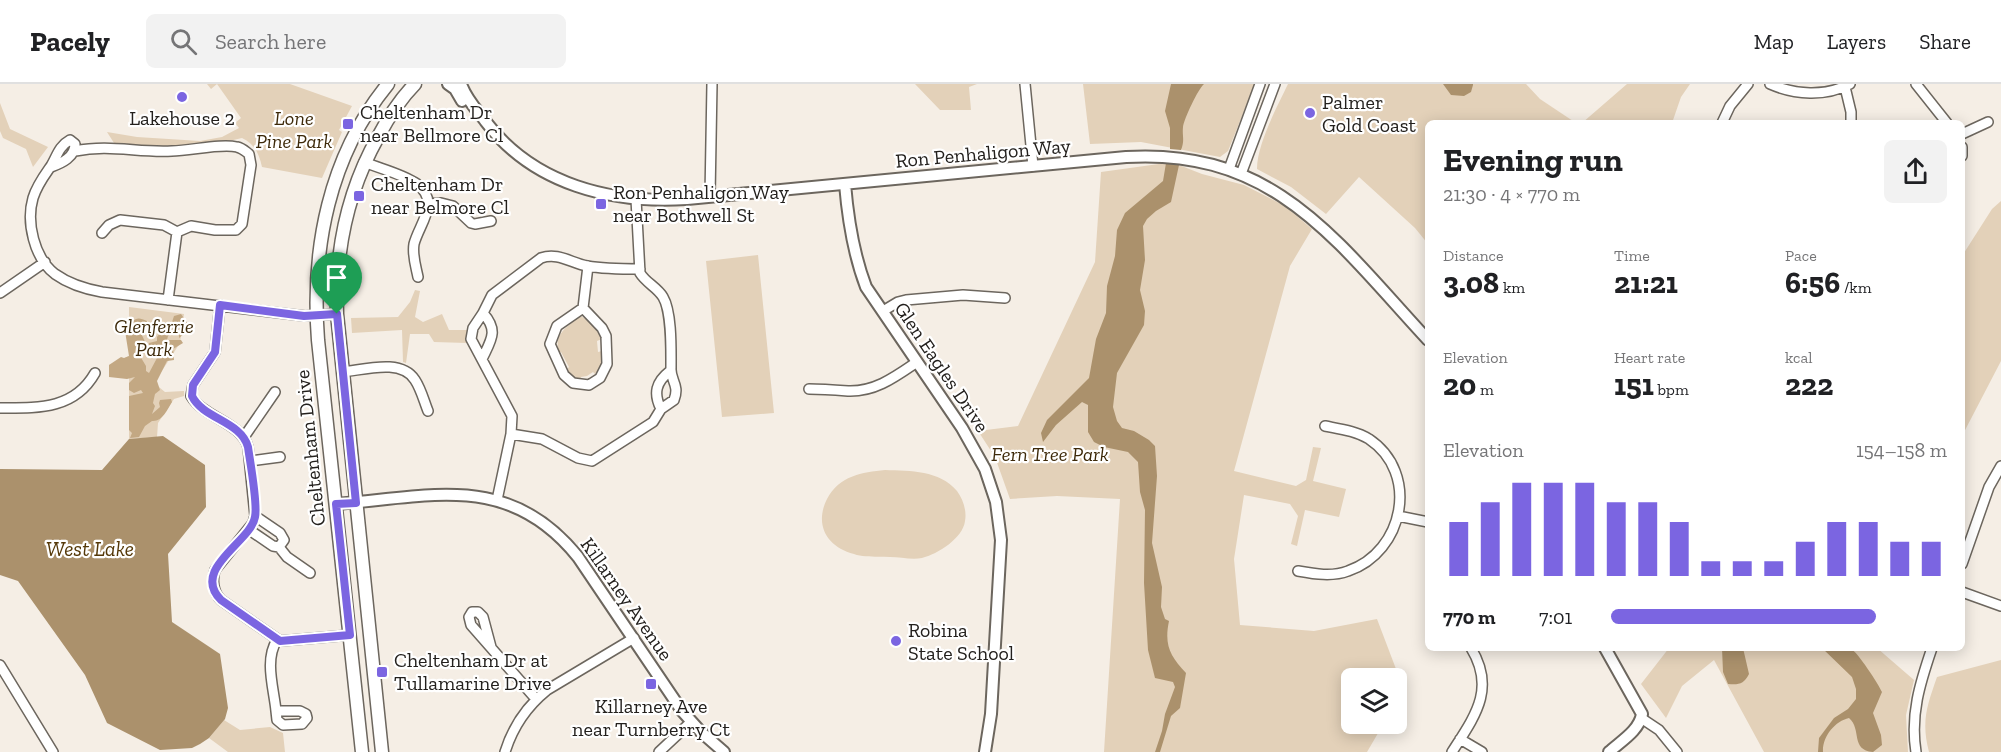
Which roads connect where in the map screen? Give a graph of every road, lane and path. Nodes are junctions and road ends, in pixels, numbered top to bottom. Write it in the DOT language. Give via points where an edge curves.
graph roads {
  1 [pos="388,84"];
  2 [pos="415,84"];
  3 [pos="448,84"];
  4 [pos="461,84"];
  5 [pos="712,84"];
  6 [pos="1025,84"];
  7 [pos="1260,84"];
  8 [pos="1275,84"];
  9 [pos="1748,84"];
  10 [pos="1770,84"];
  11 [pos="1916,84"];
  12 [pos="1848,86"];
  13 [pos="1723,120"];
  14 [pos="1851,120"];
  15 [pos="1945,120"];
  16 [pos="1988,122"];
  17 [pos="493,133"];
  18 [pos="1965,133"];
  19 [pos="364,162"];
  20 [pos="1034,166"];
  21 [pos="1228,169"];
  22 [pos="1240,174"];
  23 [pos="845,184"];
  24 [pos="710,196"];
  25 [pos="636,199"];
  26 [pos="429,204"];
  27 [pos="491,221"];
  28 [pos="177,232"];
  29 [pos="102,233"];
  30 [pos="45,261"];
  31 [pos="588,266"];
  32 [pos="640,269"];
  33 [pos="418,277"];
  34 [pos="0,293"];
  35 [pos="1005,298"];
  36 [pos="168,300"];
  37 [pos="220,305"];
  38 [pos="583,308"];
  39 [pos="883,311"];
  40 [pos="483,313"];
  41 [pos="337,314"];
  42 [pos="316,316"];
  43 [pos="1425,337"];
  44 [pos="482,359"];
  45 [pos="917,362"];
  46 [pos="670,370"];
  47 [pos="342,372"];
  48 [pos="95,373"];
  49 [pos="809,389"];
  50 [pos="275,392"];
  51 [pos="0,408"];
  52 [pos="661,409"];
  53 [pos="428,411"];
  54 [pos="1325,426"];
  55 [pos="511,434"];
  56 [pos="244,437"];
  57 [pos="280,457"];
  58 [pos="250,461"];
  59 [pos="2001,466"];
  60 [pos="497,500"];
  61 [pos="356,503"];
  62 [pos="336,504"];
  63 [pos="255,516"];
  64 [pos="1398,516"];
  65 [pos="1425,521"];
  66 [pos="248,529"];
  67 [pos="279,547"];
  68 [pos="1965,555"];
  69 [pos="1298,571"];
  70 [pos="310,573"];
  71 [pos="1965,593"];
  72 [pos="2001,606"];
  73 [pos="350,635"];
  74 [pos="634,638"];
  75 [pos="277,640"];
  76 [pos="491,647"];
  77 [pos="1473,651"];
  78 [pos="1607,651"];
  79 [pos="1931,651"];
  80 [pos="0,665"];
  81 [pos="536,699"];
  82 [pos="276,711"];
  83 [pos="1641,718"];
  84 [pos="691,722"];
  85 [pos="1460,739"];
  86 [pos="53,752"];
  87 [pos="362,752"];
  88 [pos="382,752"];
  89 [pos="505,752"];
  90 [pos="659,752"];
  91 [pos="724,752"];
  92 [pos="985,752"];
  93 [pos="1452,752"];
  94 [pos="1482,752"];
  95 [pos="1609,752"];
  96 [pos="1677,752"];
  97 [pos="1916,752"];
  1 -- 42 [label="main road, Cheltenham Drive" via="357,132 332,190 318,256"];
  2 -- 19 [label="main road, Cheltenham Drive" via="385,124"];
  3 -- 17 [label="street, Ron Penhaligon Way" via="476,121"];
  4 -- 17 [label="street, Ron Penhaligon Way"];
  5 -- 24 [label="street"];
  6 -- 20 [label="street"];
  7 -- 21 [label="street"];
  8 -- 22 [label="street"];
  9 -- 13 [label="street"];
  10 -- 12 [label="street" via="1808,93"];
  11 -- 15 [label="street"];
  12 -- 14 [label="street"];
  16 -- 18 [label="street"];
  17 -- 25 [label="street, Ron Penhaligon Way" via="552,176 593,191"];
  19 -- 26 [label="street" via="417,184"];
  19 -- 41 [label="main road, Cheltenham Drive" via="340,244"];
  20 -- 21 [label="street, Ron Penhaligon Way" via="1160,156"];
  20 -- 23 [label="street, Ron Penhaligon Way"];
  21 -- 22 [label="street, Ron Penhaligon Way"];
  22 -- 43 [label="street, Ron Penhaligon Way" via="1271,188 1320,225"];
  23 -- 24 [label="street, Ron Penhaligon Way"];
  23 -- 39 [label="street, Glen Eagles Drive" via="857,264 866,287"];
  24 -- 25 [label="street, Ron Penhaligon Way"];
  25 -- 32 [label="street"];
  26 -- 27 [label="street" via="453,206 471,223"];
  26 -- 33 [label="street" via="414,246"];
  28 -- 29 [label="street" via="164,225 120,220"];
  28 -- 30 [label="street" via="190,226 236,230 242,224 251,165 249,154 235,146 144,152 95,147 75,151 70,140 64,143 33,199 30,214 34,242"];
  28 -- 36 [label="street"];
  30 -- 34 [label="street"];
  30 -- 36 [label="street" via="54,273 86,289"];
  31 -- 32 [label="street"];
  31 -- 38 [label="street"];
  31 -- 40 [label="street" via="553,255 541,258 492,295"];
  32 -- 46 [label="street" via="666,303"];
  35 -- 39 [label="street" via="963,295 906,300"];
  36 -- 37 [label="street"];
  37 -- 42 [label="street"];
  37 -- 56 [label="street" via="215,352 193,385 192,396"];
  38 -- 38 [label="street" via="557,326 550,344 564,375 583,386 600,378 608,357 602,328"];
  39 -- 45 [label="street, Glen Eagles Drive"];
  40 -- 44 [label="street" via="493,333"];
  40 -- 44 [label="street" via="471,336 471,343"];
  41 -- 42 [label="street"];
  41 -- 47 [label="main road, Cheltenham Drive"];
  42 -- 62 [label="main road, Cheltenham Drive"];
  44 -- 55 [label="street" via="512,416"];
  45 -- 49 [label="street" via="870,389"];
  45 -- 92 [label="street, Glen Eagles Drive" via="976,451 996,502 1001,540 991,714"];
  46 -- 52 [label="street" via="656,388"];
  46 -- 52 [label="street" via="676,394"];
  47 -- 53 [label="street" via="401,368 414,378"];
  47 -- 61 [label="main road, Cheltenham Drive"];
  48 -- 51 [label="street" via="87,385 64,402 34,408"];
  50 -- 56 [label="street"];
  52 -- 55 [label="street" via="653,422 592,461 542,439"];
  54 -- 64 [label="street" via="1358,434 1381,450 1397,476"];
  55 -- 60 [label="street"];
  56 -- 58 [label="street"];
  57 -- 58 [label="street"];
  58 -- 63 [label="street"];
  59 -- 68 [label="street" via="1989,487"];
  60 -- 61 [label="street, Killarney Avenue" via="454,494"];
  60 -- 74 [label="street, Killarney Avenue" via="537,519 569,545"];
  61 -- 62 [label="street, Killarney Avenue"];
  61 -- 88 [label="main road, Cheltenham Drive"];
  62 -- 73 [label="main road, Cheltenham Drive"];
  63 -- 66 [label="street"];
  63 -- 67 [label="street" via="282,534 284,540"];
  64 -- 65 [label="street"];
  64 -- 69 [label="street" via="1385,546 1364,564 1336,574"];
  66 -- 67 [label="street"];
  66 -- 75 [label="street" via="218,566 214,585 221,600"];
  67 -- 70 [label="street"];
  71 -- 72 [label="street"];
  73 -- 75 [label="street"];
  73 -- 87 [label="main road, Cheltenham Drive"];
  74 -- 81 [label="street"];
  74 -- 84 [label="street, Killarney Avenue"];
  75 -- 82 [label="street" via="270,659"];
  76 -- 81 [label="street"];
  77 -- 85 [label="street" via="1483,678 1483,690 1477,710"];
  78 -- 83 [label="street" via="1641,711"];
  79 -- 97 [label="street" via="1914,709"];
  80 -- 86 [label="street"];
  81 -- 89 [label="street" via="518,722"];
  83 -- 95 [label="street" via="1636,729"];
  83 -- 96 [label="street" via="1659,730"];
  84 -- 90 [label="street"];
  84 -- 91 [label="street, Killarney Avenue"];
  85 -- 93 [label="street"];
  85 -- 94 [label="street"];
}
